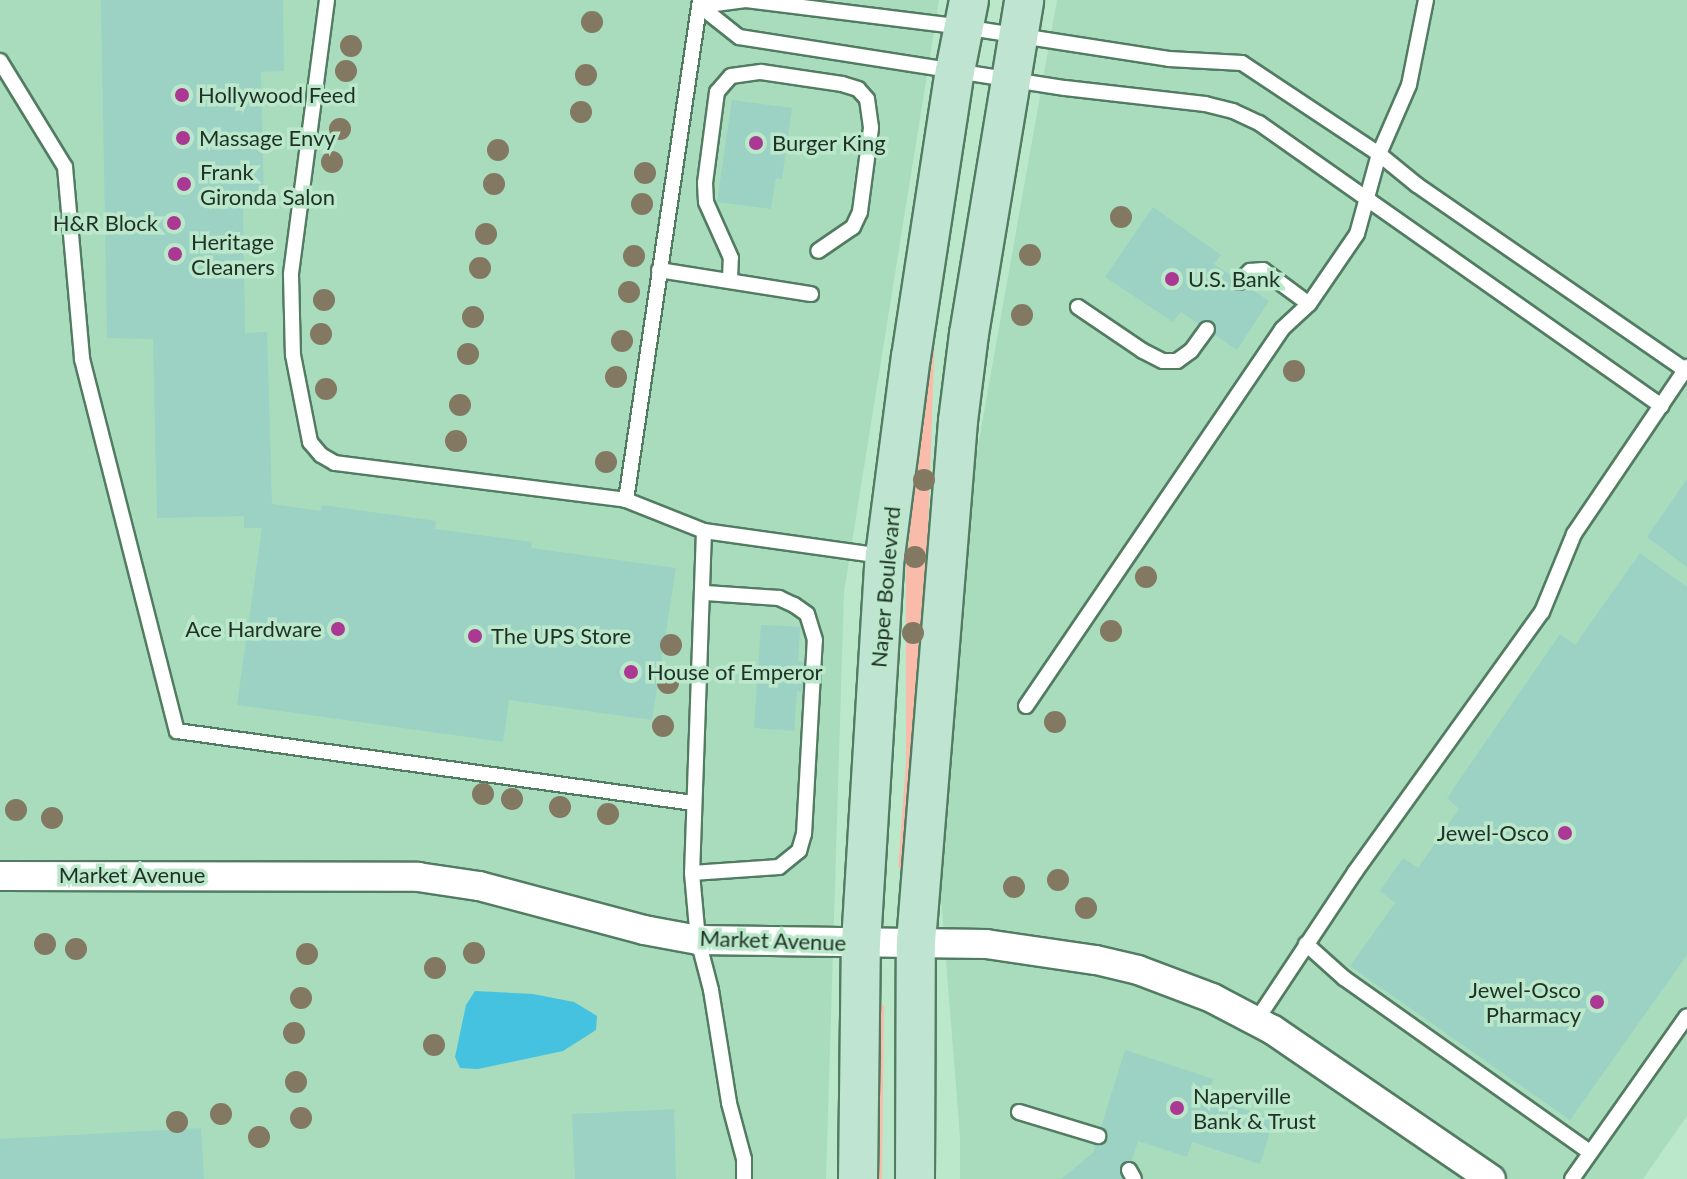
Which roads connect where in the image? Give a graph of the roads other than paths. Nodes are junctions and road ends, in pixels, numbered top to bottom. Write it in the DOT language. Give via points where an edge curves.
graph roads {
  1 [pos="327,0"];
  2 [pos="1426,0"];
  3 [pos="700,3"];
  4 [pos="966,14"];
  5 [pos="1020,18"];
  6 [pos="0,61"];
  7 [pos="955,71"];
  8 [pos="1009,80"];
  9 [pos="1379,154"];
  10 [pos="1367,200"];
  11 [pos="818,251"];
  12 [pos="659,270"];
  13 [pos="730,281"];
  14 [pos="1239,282"];
  15 [pos="811,294"];
  16 [pos="1309,304"];
  17 [pos="1078,307"];
  18 [pos="1207,329"];
  19 [pos="1686,369"];
  20 [pos="1661,406"];
  21 [pos="626,500"];
  22 [pos="704,531"];
  23 [pos="885,556"];
  24 [pos="705,593"];
  25 [pos="1026,706"];
  26 [pos="693,803"];
  27 [pos="692,873"];
  28 [pos="0,876"];
  29 [pos="698,940"];
  30 [pos="916,942"];
  31 [pos="861,943"];
  32 [pos="1306,944"];
  33 [pos="1687,1016"];
  34 [pos="1256,1021"];
  35 [pos="1019,1112"];
  36 [pos="1098,1136"];
  37 [pos="1590,1152"];
  38 [pos="744,1179"];
  39 [pos="858,1179"];
  40 [pos="915,1179"];
  41 [pos="1491,1179"];
  42 [pos="1572,1179"];
  1 -- 21 [label="lane" via="291,275 293,355 310,442 335,463"];
  2 -- 9 [label="lane" via="1409,85"];
  3 -- 4 [label="lane" via="746,0"];
  3 -- 7 [label="lane" via="739,37"];
  3 -- 12 [label="lane"];
  4 -- 5 [label="lane"];
  4 -- 7 [label="main road, Naper Boulevard"];
  5 -- 8 [label="main road"];
  5 -- 9 [label="lane" via="1169,59 1242,63"];
  6 -- 26 [label="lane" via="65,167 82,359 177,731"];
  7 -- 8 [label="lane"];
  7 -- 23 [label="main road, Naper Boulevard"];
  8 -- 10 [label="lane" via="1233,111 1259,123"];
  8 -- 30 [label="main road" via="958,421"];
  9 -- 10 [label="lane"];
  9 -- 19 [label="lane"];
  10 -- 16 [label="lane" via="1357,234"];
  10 -- 20 [label="lane"];
  11 -- 13 [label="lane" via="853,227 860,212 871,128 867,99 842,84 761,72 731,76 717,92 705,183 706,202 731,258"];
  12 -- 13 [label="lane"];
  12 -- 21 [label="lane"];
  13 -- 15 [label="lane"];
  14 -- 16 [label="lane" via="1250,271 1263,270"];
  16 -- 25 [label="lane" via="1282,329"];
  17 -- 18 [label="lane" via="1163,361 1177,361 1191,351"];
  19 -- 20 [label="lane"];
  20 -- 32 [label="lane" via="1574,534 1542,612"];
  21 -- 22 [label="lane"];
  22 -- 23 [label="lane"];
  22 -- 24 [label="lane"];
  23 -- 31 [label="main road, Naper Boulevard"];
  24 -- 26 [label="lane"];
  24 -- 27 [label="lane" via="779,598 807,614 815,640 799,851 779,867"];
  26 -- 27 [label="lane"];
  27 -- 29 [label="lane"];
  28 -- 29 [label="street, Market Avenue" via="418,877 479,886"];
  29 -- 31 [label="street, Market Avenue"];
  29 -- 38 [label="lane"];
  30 -- 31 [label="street, Market Avenue"];
  30 -- 34 [label="street, Market Avenue" via="986,944 1096,960 1138,970"];
  30 -- 40 [label="main road"];
  31 -- 39 [label="main road, Naper Boulevard"];
  32 -- 34 [label="lane"];
  32 -- 37 [label="lane" via="1339,974"];
  33 -- 37 [label="lane"];
  34 -- 41 [label="street, Market Avenue"];
  35 -- 36 [label="lane"];
  37 -- 42 [label="lane"];
}
